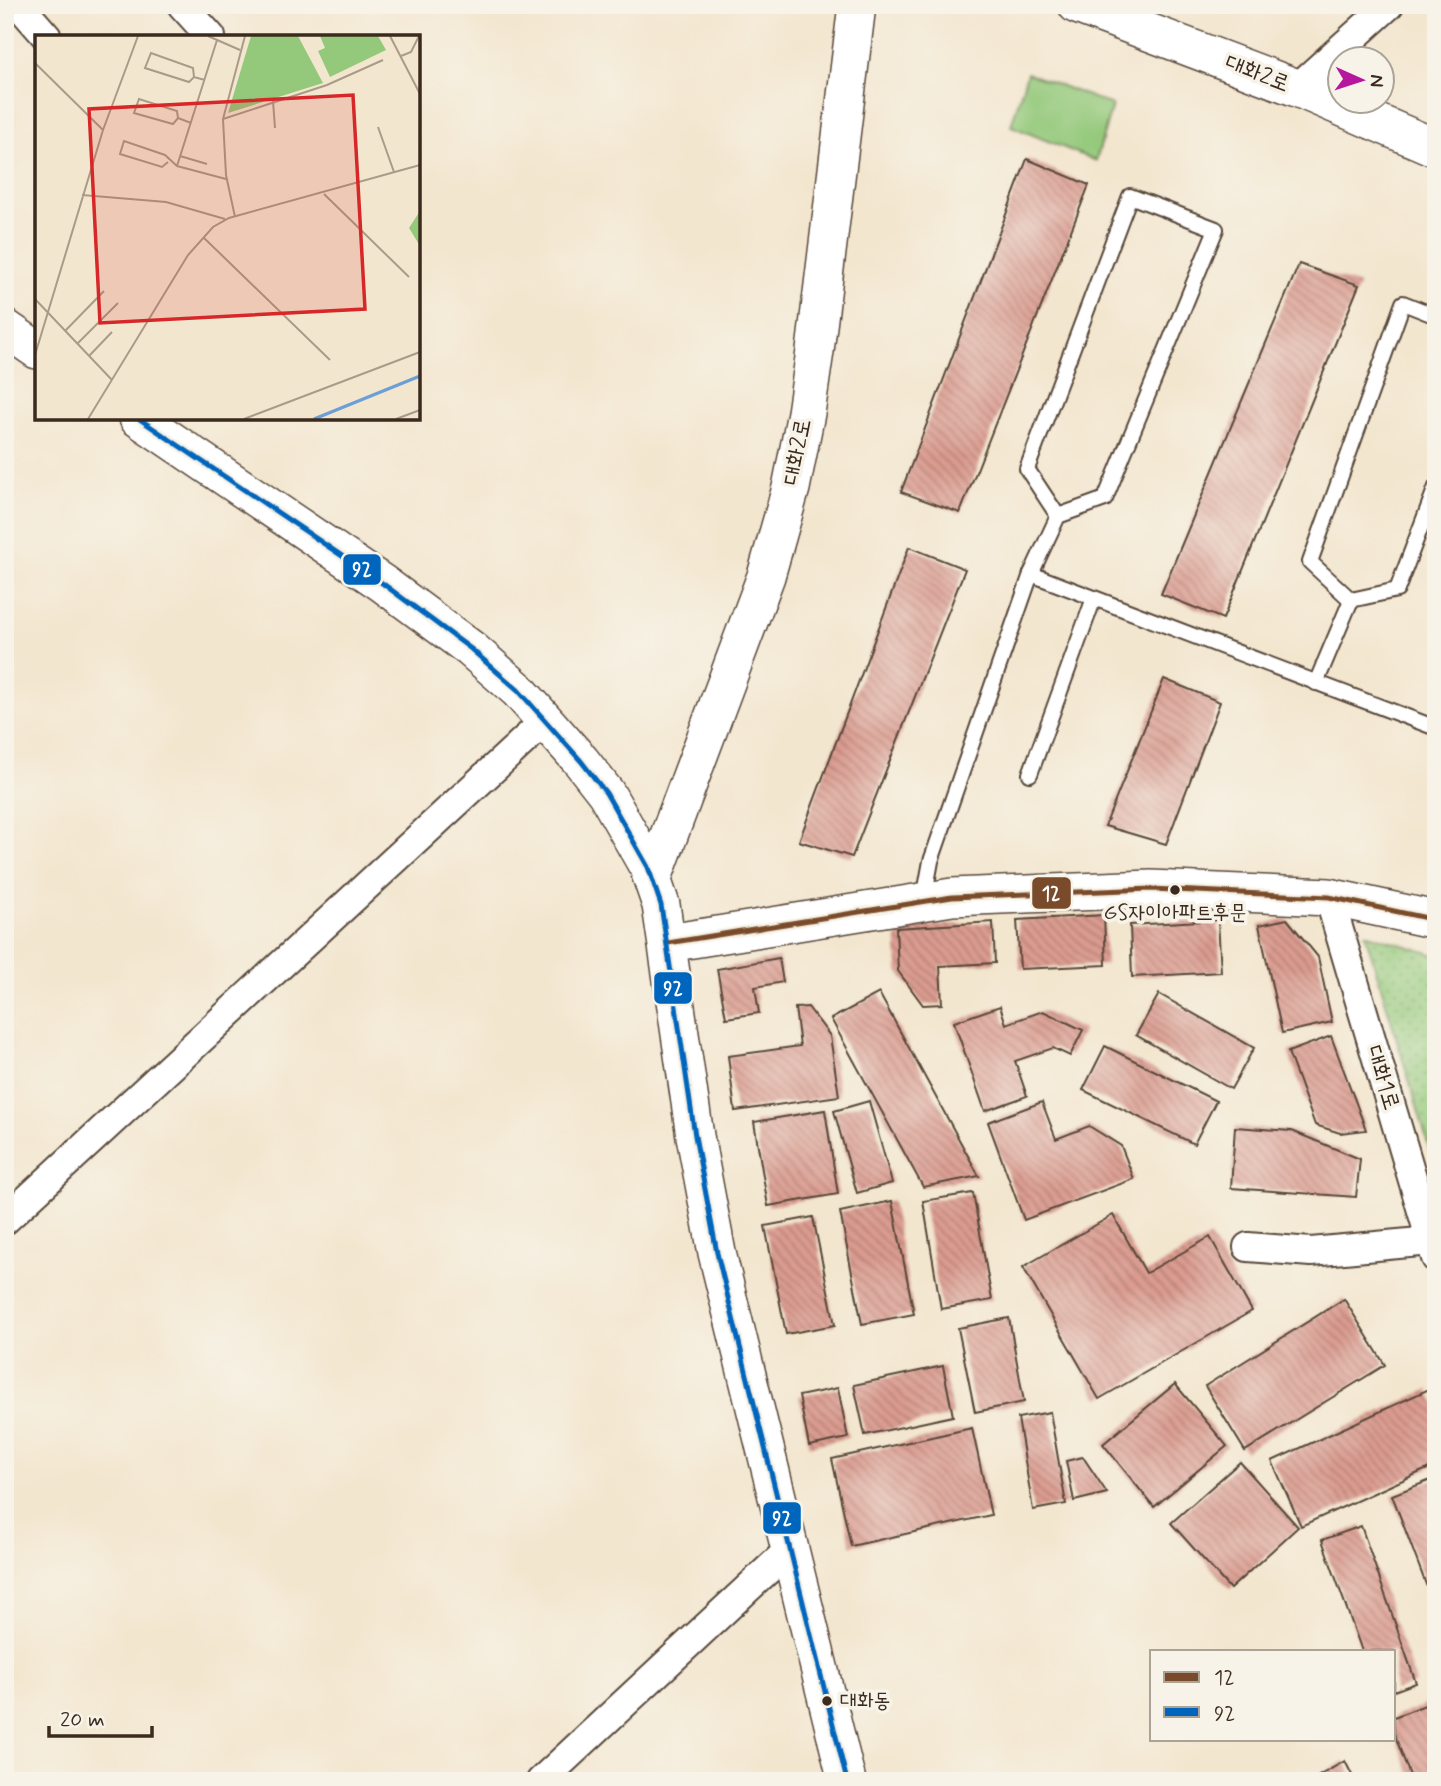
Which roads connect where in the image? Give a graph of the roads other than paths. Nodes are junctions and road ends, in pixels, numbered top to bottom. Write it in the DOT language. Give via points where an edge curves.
graph roads {
  1 [pos="19,5"];
  2 [pos="182,5"];
  3 [pos="857,5"];
  4 [pos="1077,5"];
  5 [pos="1389,5"];
  6 [pos="45,35"];
  7 [pos="209,35"];
  8 [pos="1297,88"];
  9 [pos="1436,148"];
  10 [pos="1436,316"];
  11 [pos="5,328"];
  12 [pos="35,348"];
  13 [pos="141,420"];
  14 [pos="1436,487"];
  15 [pos="1058,516"];
  16 [pos="1031,574"];
  17 [pos="1094,598"];
  18 [pos="1351,600"];
  19 [pos="1316,683"];
  20 [pos="545,721"];
  21 [pos="1436,728"];
  22 [pos="1030,774"];
  23 [pos="653,878"];
  24 [pos="1329,897"];
  25 [pos="923,900"];
  26 [pos="1436,920"];
  27 [pos="668,943"];
  28 [pos="5,1220"];
  29 [pos="1248,1247"];
  30 [pos="1433,1249"];
  31 [pos="789,1550"];
  32 [pos="541,1781"];
  33 [pos="847,1781"];
  1 -- 6 [label="street"];
  2 -- 7 [label="street"];
  3 -- 23 [label="street, 대화2로" via="810,388 789,499 766,576"];
  4 -- 8 [label="street, 대화2로"];
  5 -- 8 [label="street"];
  8 -- 9 [label="street, 대화2로"];
  10 -- 18 [label="lane" via="1403,303 1310,562"];
  11 -- 12 [label="street"];
  13 -- 20 [label="street" via="426,615 518,690"];
  14 -- 18 [label="lane" via="1397,590"];
  15 -- 15 [label="lane" via="1105,499 1216,229 1130,196 1027,469"];
  15 -- 16 [label="lane"];
  16 -- 17 [label="lane"];
  16 -- 25 [label="lane" via="931,860"];
  17 -- 19 [label="lane"];
  17 -- 22 [label="lane"];
  18 -- 19 [label="lane"];
  19 -- 21 [label="lane"];
  20 -- 23 [label="street" via="606,793"];
  20 -- 28 [label="street"];
  23 -- 27 [label="street"];
  24 -- 25 [label="street" via="1150,888"];
  24 -- 26 [label="street"];
  24 -- 30 [label="street, 대화1로"];
  25 -- 27 [label="street"];
  27 -- 31 [label="street" via="704,1192"];
  29 -- 30 [label="street" via="1311,1252"];
  31 -- 32 [label="street"];
  31 -- 33 [label="street"];
}
